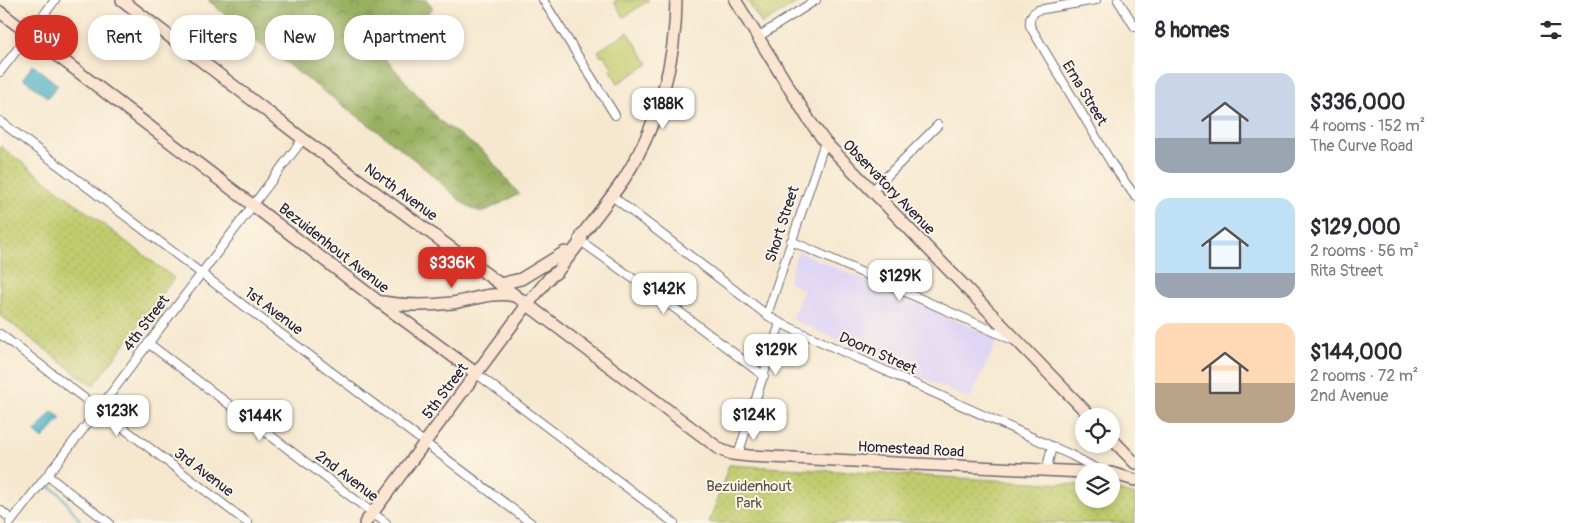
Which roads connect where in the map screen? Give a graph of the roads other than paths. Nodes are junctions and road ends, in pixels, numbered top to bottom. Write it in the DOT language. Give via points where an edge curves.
graph roads {
  1 [pos="55,0"];
  2 [pos="122,0"];
  3 [pos="543,0"];
  4 [pos="676,0"];
  5 [pos="735,0"];
  6 [pos="816,0"];
  7 [pos="1096,0"];
  8 [pos="1118,0"];
  9 [pos="0,12"];
  10 [pos="44,15"];
  11 [pos="15,23"];
  12 [pos="1135,27"];
  13 [pos="758,37"];
  14 [pos="15,52"];
  15 [pos="62,60"];
  16 [pos="0,72"];
  17 [pos="615,115"];
  18 [pos="0,122"];
  19 [pos="938,124"];
  20 [pos="303,138"];
  21 [pos="825,142"];
  22 [pos="872,190"];
  23 [pos="612,196"];
  24 [pos="1135,196"];
  25 [pos="253,205"];
  26 [pos="580,238"];
  27 [pos="791,241"];
  28 [pos="565,252"];
  29 [pos="201,274"];
  30 [pos="491,277"];
  31 [pos="550,277"];
  32 [pos="500,284"];
  33 [pos="490,295"];
  34 [pos="378,301"];
  35 [pos="523,301"];
  36 [pos="767,315"];
  37 [pos="780,323"];
  38 [pos="0,334"];
  39 [pos="148,342"];
  40 [pos="1019,342"];
  41 [pos="477,374"];
  42 [pos="764,376"];
  43 [pos="1082,408"];
  44 [pos="99,409"];
  45 [pos="425,443"];
  46 [pos="1052,447"];
  47 [pos="1120,447"];
  48 [pos="738,455"];
  49 [pos="1087,463"];
  50 [pos="1135,463"];
  51 [pos="1135,470"];
  52 [pos="1046,471"];
  53 [pos="1075,472"];
  54 [pos="1120,472"];
  55 [pos="48,476"];
  56 [pos="1120,476"];
  57 [pos="1135,480"];
  58 [pos="0,510"];
  59 [pos="372,513"];
  60 [pos="11,521"];
  61 [pos="109,523"];
  62 [pos="248,523"];
  63 [pos="365,523"];
  64 [pos="386,523"];
  65 [pos="531,523"];
  66 [pos="674,523"];
  1 -- 10 [label="street"];
  2 -- 20 [label="street, North Avenue"];
  3 -- 17 [label="street"];
  4 -- 23 [label="street" via="668,72 656,114 638,154"];
  5 -- 13 [label="street, Observatory Avenue"];
  6 -- 13 [label="street"];
  7 -- 24 [label="street, Erna Street" via="1046,8 1032,14 1029,20 1035,37"];
  8 -- 12 [label="street"];
  9 -- 11 [label="street, Bezuidenhout Avenue"];
  13 -- 21 [label="street, Observatory Avenue"];
  14 -- 16 [label="street"];
  15 -- 25 [label="street, Bezuidenhout Avenue"];
  18 -- 29 [label="street, 1st Avenue"];
  19 -- 22 [label="street"];
  20 -- 25 [label="street, 4th Street"];
  20 -- 30 [label="street, North Avenue"];
  21 -- 22 [label="street, Observatory Avenue"];
  21 -- 27 [label="street, Short Street"];
  22 -- 40 [label="street, Observatory Avenue"];
  23 -- 26 [label="street"];
  23 -- 36 [label="street, Doorn Street"];
  25 -- 29 [label="street, 4th Street"];
  25 -- 34 [label="street, Bezuidenhout Avenue"];
  26 -- 28 [label="street, 5th Street"];
  26 -- 31 [label="street, 5th Street"];
  26 -- 42 [label="street"];
  27 -- 36 [label="street, Short Street"];
  27 -- 40 [label="street"];
  28 -- 31 [label="street, 5th Street"];
  28 -- 32 [label="street" via="521,279"];
  29 -- 39 [label="street, 4th Street"];
  29 -- 45 [label="street, 1st Avenue"];
  30 -- 32 [label="street, North Avenue"];
  30 -- 33 [label="street"];
  31 -- 35 [label="street, 5th Street"];
  32 -- 35 [label="street, North Avenue"];
  33 -- 34 [label="street" via="416,306"];
  33 -- 35 [label="street" via="502,294"];
  34 -- 41 [label="street, Bezuidenhout Avenue"];
  35 -- 41 [label="street, 5th Street"];
  35 -- 48 [label="street, North Avenue" via="716,446"];
  36 -- 37 [label="street, Doorn Street"];
  37 -- 42 [label="street"];
  37 -- 46 [label="street, Doorn Street"];
  38 -- 44 [label="street, 3rd Avenue"];
  39 -- 44 [label="street, 4th Street"];
  39 -- 59 [label="street, 2nd Avenue"];
  40 -- 43 [label="street, Observatory Avenue"];
  41 -- 45 [label="street, 5th Street"];
  41 -- 66 [label="street, Bezuidenhout Avenue"];
  42 -- 48 [label="street"];
  44 -- 55 [label="street, 4th Street"];
  44 -- 62 [label="street, 3rd Avenue"];
  45 -- 59 [label="street, 5th Street"];
  45 -- 65 [label="street, 1st Avenue"];
  46 -- 49 [label="street, Doorn Street"];
  46 -- 52 [label="street"];
  47 -- 50 [label="street"];
  48 -- 52 [label="street, Homestead Road"];
  51 -- 54 [label="street"];
  52 -- 53 [label="street, Homestead Road"];
  55 -- 60 [label="street, 4th Street"];
  55 -- 61 [label="street"];
  56 -- 57 [label="street"];
  58 -- 60 [label="street"];
  59 -- 63 [label="street, 5th Street"];
  59 -- 64 [label="street, 2nd Avenue"];
}
